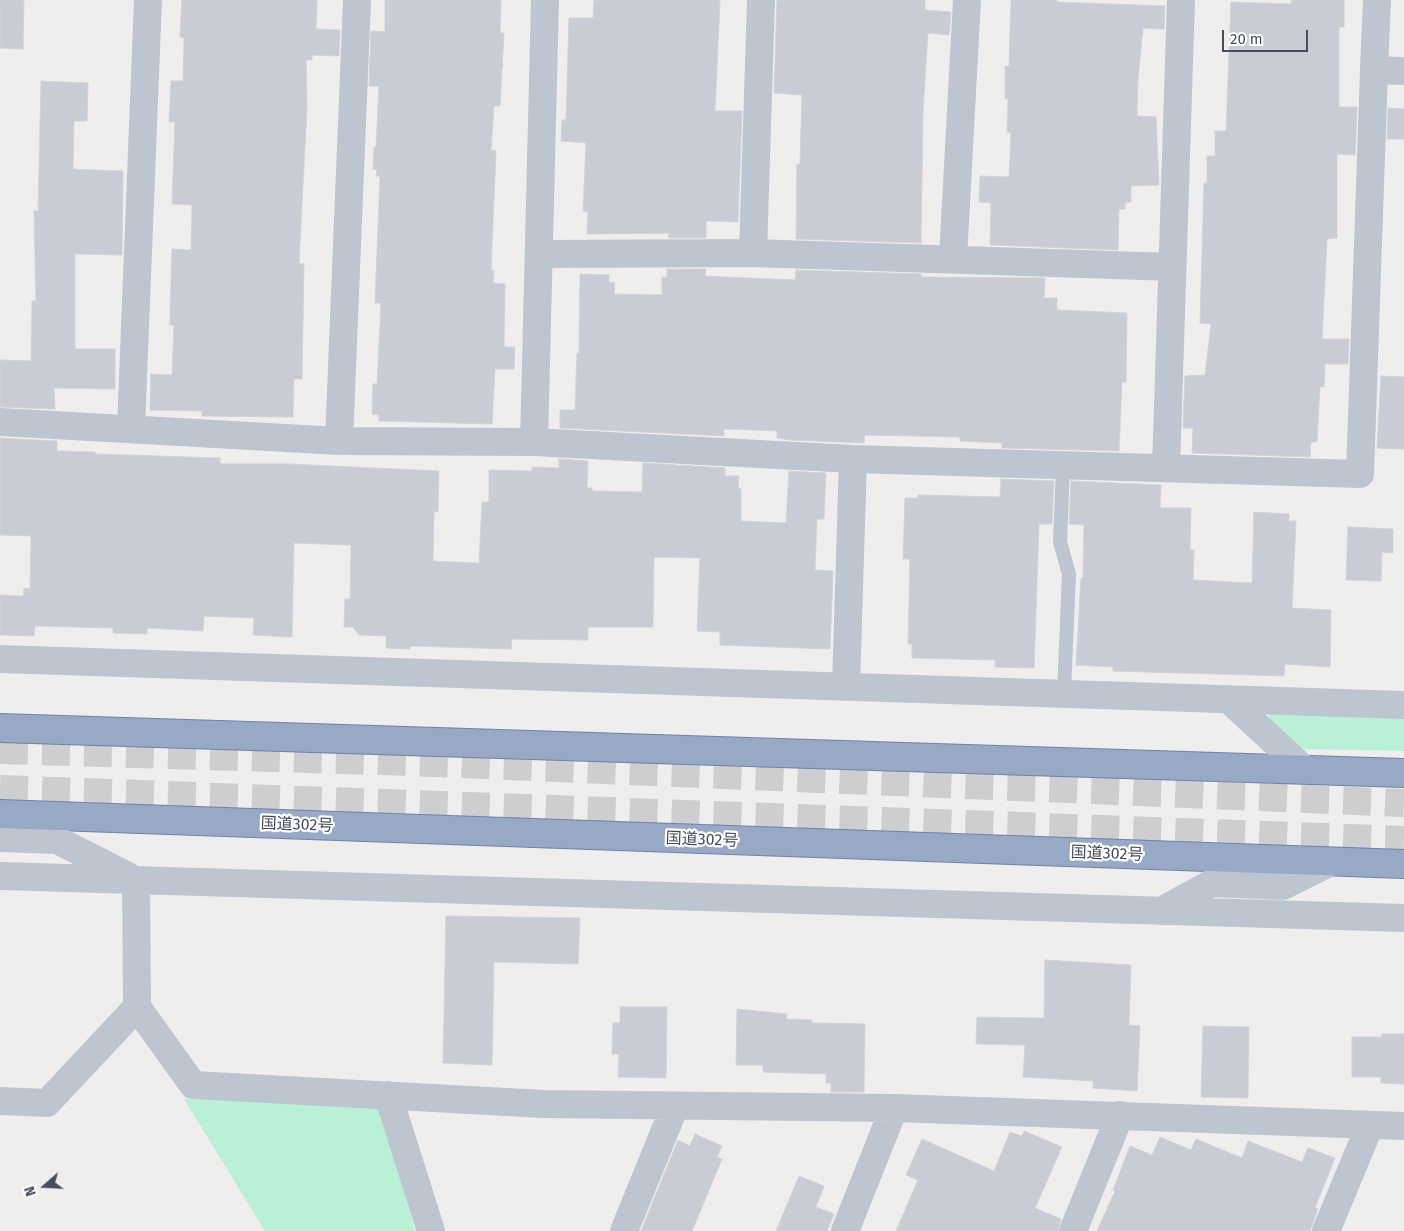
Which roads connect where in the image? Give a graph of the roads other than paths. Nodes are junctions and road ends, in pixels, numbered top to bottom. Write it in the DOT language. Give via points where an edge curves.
graph roads {
  1 [pos="148,0"];
  2 [pos="357,0"];
  3 [pos="545,0"];
  4 [pos="761,0"];
  5 [pos="967,0"];
  6 [pos="1181,0"];
  7 [pos="1376,0"];
  8 [pos="1374,70"];
  9 [pos="1404,71"];
  10 [pos="753,253"];
  11 [pos="539,254"];
  12 [pos="953,258"];
  13 [pos="1172,267"];
  14 [pos="0,422"];
  15 [pos="131,428"];
  16 [pos="339,441"];
  17 [pos="534,442"];
  18 [pos="853,459"];
  19 [pos="1063,464"];
  20 [pos="1166,468"];
  21 [pos="2,660"];
  22 [pos="846,686"];
  23 [pos="1064,693"];
  24 [pos="1228,699"];
  25 [pos="1404,705"];
  26 [pos="0,728"];
  27 [pos="1304,769"];
  28 [pos="1404,773"];
  29 [pos="0,814"];
  30 [pos="0,838"];
  31 [pos="1331,862"];
  32 [pos="1404,864"];
  33 [pos="0,876"];
  34 [pos="136,880"];
  35 [pos="1159,911"];
  36 [pos="1404,918"];
  37 [pos="137,1008"];
  38 [pos="388,1095"];
  39 [pos="0,1101"];
  40 [pos="675,1106"];
  41 [pos="894,1108"];
  42 [pos="1120,1115"];
  43 [pos="1370,1125"];
  44 [pos="1404,1126"];
  45 [pos="431,1231"];
  46 [pos="624,1231"];
  47 [pos="845,1231"];
  48 [pos="1073,1231"];
  49 [pos="1326,1231"];
  1 -- 15 [label="street"];
  2 -- 16 [label="street"];
  3 -- 11 [label="street"];
  4 -- 10 [label="street"];
  5 -- 12 [label="street"];
  6 -- 13 [label="street"];
  7 -- 8 [label="street"];
  8 -- 9 [label="street"];
  8 -- 20 [label="street" via="1360,474"];
  10 -- 11 [label="street"];
  10 -- 12 [label="street"];
  11 -- 17 [label="street"];
  12 -- 13 [label="street"];
  13 -- 20 [label="street"];
  14 -- 15 [label="street"];
  15 -- 16 [label="street"];
  16 -- 17 [label="street"];
  17 -- 18 [label="street"];
  18 -- 19 [label="street"];
  18 -- 22 [label="street"];
  19 -- 20 [label="street"];
  19 -- 23 [label="lane" via="1060,542 1068,574"];
  21 -- 22 [label="street"];
  22 -- 23 [label="street"];
  23 -- 24 [label="street"];
  24 -- 25 [label="street"];
  24 -- 27 [label="street"];
  26 -- 27 [label="highway"];
  27 -- 28 [label="highway"];
  29 -- 31 [label="highway, 国道302号"];
  30 -- 34 [label="street" via="57,840"];
  31 -- 32 [label="highway, 国道302号"];
  31 -- 35 [label="street" via="1283,886 1212,883"];
  33 -- 34 [label="street"];
  34 -- 35 [label="street"];
  34 -- 37 [label="street"];
  35 -- 36 [label="street"];
  37 -- 38 [label="street" via="193,1085"];
  37 -- 39 [label="street" via="47,1103"];
  38 -- 40 [label="street" via="544,1104"];
  38 -- 45 [label="street"];
  40 -- 41 [label="street"];
  40 -- 46 [label="street"];
  41 -- 42 [label="street"];
  41 -- 47 [label="street"];
  42 -- 43 [label="street"];
  42 -- 48 [label="street"];
  43 -- 44 [label="street"];
  43 -- 49 [label="street"];
}
